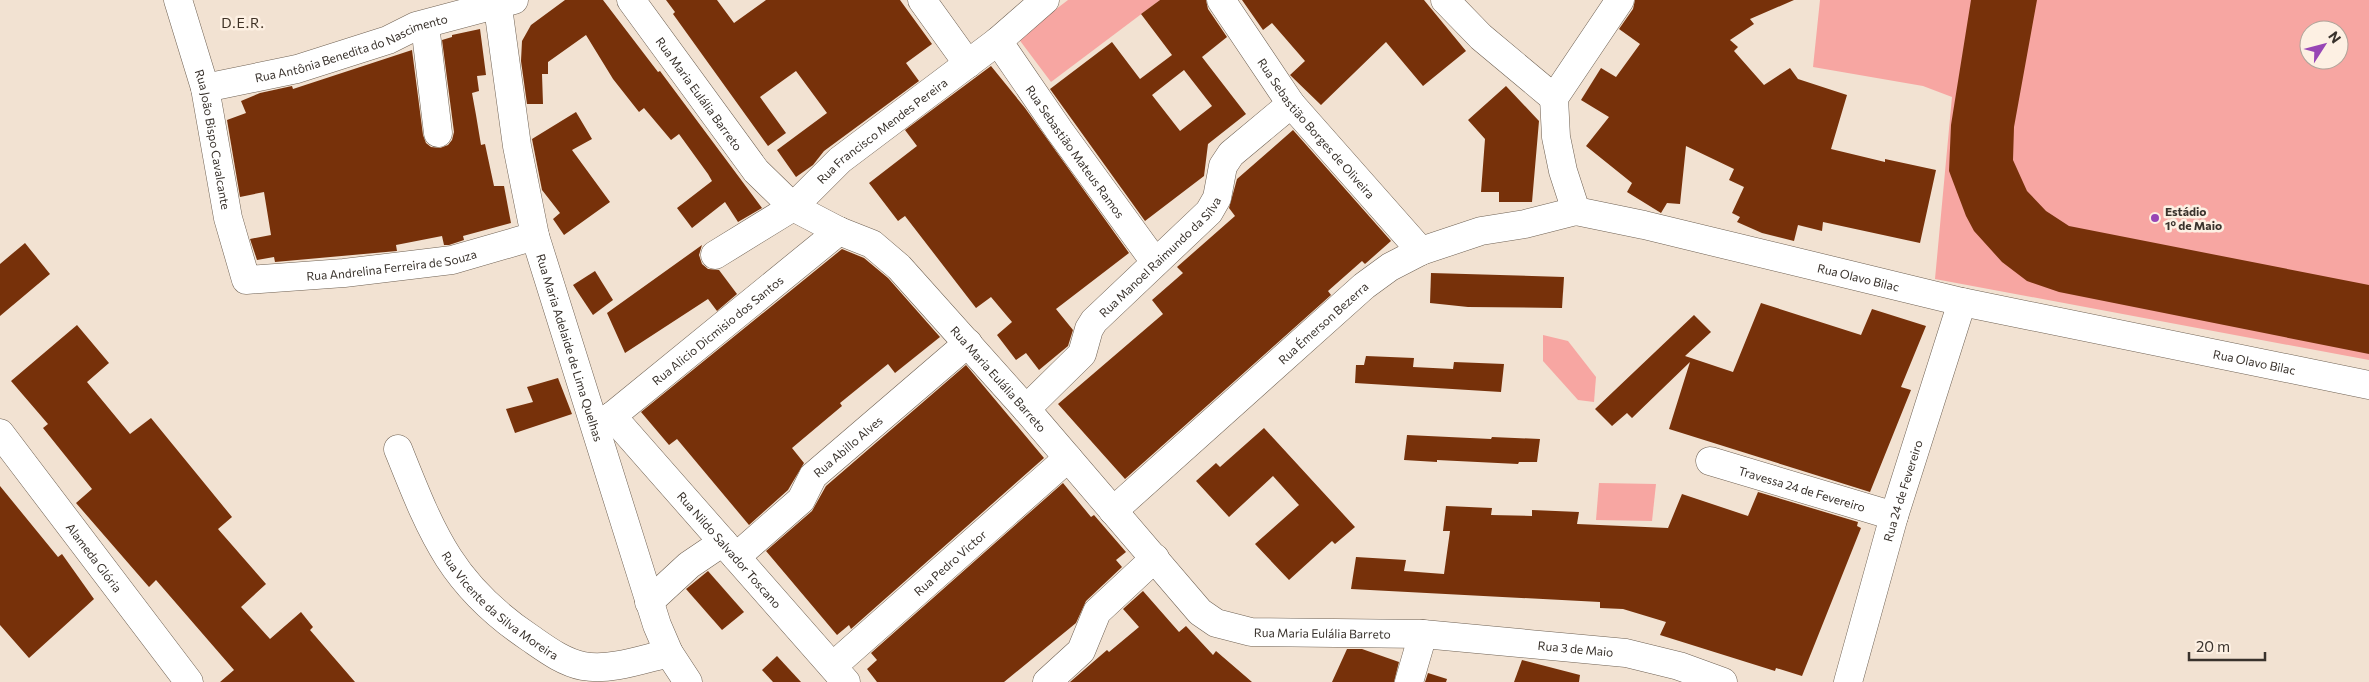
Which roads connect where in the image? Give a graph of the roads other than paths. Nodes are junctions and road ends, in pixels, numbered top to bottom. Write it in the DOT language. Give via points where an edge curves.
graph roads {
  1 [pos="178,0"];
  2 [pos="631,0"];
  3 [pos="922,0"];
  4 [pos="1044,0"];
  5 [pos="1221,0"];
  6 [pos="1445,0"];
  7 [pos="1620,0"];
  8 [pos="503,2"];
  9 [pos="425,25"];
  10 [pos="998,41"];
  11 [pos="968,64"];
  12 [pos="205,88"];
  13 [pos="1554,98"];
  14 [pos="1291,104"];
  15 [pos="438,133"];
  16 [pos="793,207"];
  17 [pos="1576,211"];
  18 [pos="839,231"];
  19 [pos="535,236"];
  20 [pos="1421,250"];
  21 [pos="714,255"];
  22 [pos="1155,262"];
  23 [pos="246,280"];
  24 [pos="1962,302"];
  25 [pos="968,343"];
  26 [pos="2369,385"];
  27 [pos="1026,409"];
  28 [pos="603,422"];
  29 [pos="0,433"];
  30 [pos="398,449"];
  31 [pos="1068,458"];
  32 [pos="1710,461"];
  33 [pos="1113,511"];
  34 [pos="1894,516"];
  35 [pos="729,550"];
  36 [pos="1155,558"];
  37 [pos="649,602"];
  38 [pos="1423,634"];
  39 [pos="669,653"];
  40 [pos="839,674"];
  41 [pos="189,682"];
  42 [pos="688,682"];
  43 [pos="1047,682"];
  44 [pos="1409,682"];
  45 [pos="1723,682"];
  46 [pos="1848,682"];
  1 -- 12 [label="street, Rua João Bispo Cavalcante"];
  2 -- 16 [label="street, Rua Maria Eulália Barreto" via="756,171"];
  3 -- 11 [label="street"];
  4 -- 10 [label="street, Rua Francisco Mendes Pereira"];
  5 -- 14 [label="street, Rua Sebastião Borges de Oliveira"];
  6 -- 13 [label="street" via="1481,37"];
  7 -- 13 [label="street"];
  8 -- 9 [label="street, Rua Antônia Benedita do Nascimento"];
  8 -- 19 [label="street, Rua Maria Adelaide de Lima Quelhas" via="518,146"];
  9 -- 12 [label="street, Rua Antônia Benedita do Nascimento" via="297,69"];
  9 -- 15 [label="street"];
  10 -- 11 [label="street, Rua Francisco Mendes Pereira"];
  10 -- 22 [label="street, Rua Sebastião Mateus Ramos"];
  11 -- 16 [label="street, Rua Francisco Mendes Pereira" via="840,160"];
  12 -- 23 [label="street, Rua João Bispo Cavalcante" via="228,218"];
  13 -- 17 [label="street" via="1556,137"];
  14 -- 20 [label="street, Rua Sebastião Borges de Oliveira"];
  14 -- 22 [label="street, Rua Manoel Raimundo da Silva" via="1231,154 1223,166 1217,198 1209,212"];
  16 -- 18 [label="street, Rua Maria Eulália Barreto"];
  16 -- 21 [label="street, Rua Francisco Mendes Pereira"];
  17 -- 20 [label="street, Rua Émerson Bezerra" via="1481,231"];
  17 -- 24 [label="street, Rua Olavo Bilac"];
  18 -- 25 [label="street, Rua Maria Eulália Barreto" via="872,244 899,267"];
  18 -- 28 [label="street, Rua Alicio Dicmisio dos Santos"];
  19 -- 23 [label="street, Rua Andrelina Ferreira de Souza" via="452,260 344,273"];
  19 -- 28 [label="street, Rua Maria Adelaide de Lima Quelhas"];
  20 -- 33 [label="street, Rua Émerson Bezerra" via="1364,286"];
  22 -- 27 [label="street, Rua Manoel Raimundo da Silva" via="1094,321 1082,354"];
  24 -- 26 [label="street, Rua Olavo Bilac"];
  24 -- 34 [label="street, Rua 24 de Fevereiro"];
  25 -- 27 [label="street, Rua Maria Eulália Barreto"];
  25 -- 35 [label="street, Rua Abillo Alves" via="813,476 801,500"];
  27 -- 31 [label="street, Rua Maria Eulália Barreto"];
  28 -- 35 [label="street, Rua Nildo Salvador Toscano"];
  28 -- 37 [label="street, Rua Maria Adelaide de Lima Quelhas"];
  29 -- 41 [label="street, Alameda Glória"];
  30 -- 39 [label="street, Rua Vicente da Silva Moreira" via="440,547 455,570 476,595 517,629 564,660 584,666 613,666"];
  31 -- 33 [label="street, Rua Maria Eulália Barreto"];
  31 -- 40 [label="street, Rua Pedro Victor"];
  32 -- 34 [label="street, Travessa 24 de Fevereiro"];
  33 -- 36 [label="street, Rua Maria Eulália Barreto"];
  34 -- 46 [label="street, Rua 24 de Fevereiro"];
  35 -- 37 [label="street, Rua Abillo Alves" via="689,564"];
  35 -- 40 [label="street, Rua Nildo Salvador Toscano"];
  36 -- 38 [label="street, Rua Maria Eulália Barreto" via="1200,612 1233,629"];
  36 -- 43 [label="street" via="1096,612 1081,651"];
  37 -- 39 [label="street, Rua Maria Adelaide de Lima Quelhas"];
  38 -- 44 [label="street"];
  38 -- 45 [label="street, Rua 3 de Maio" via="1626,652 1680,666"];
  39 -- 42 [label="street, Rua Maria Adelaide de Lima Quelhas"];
}
